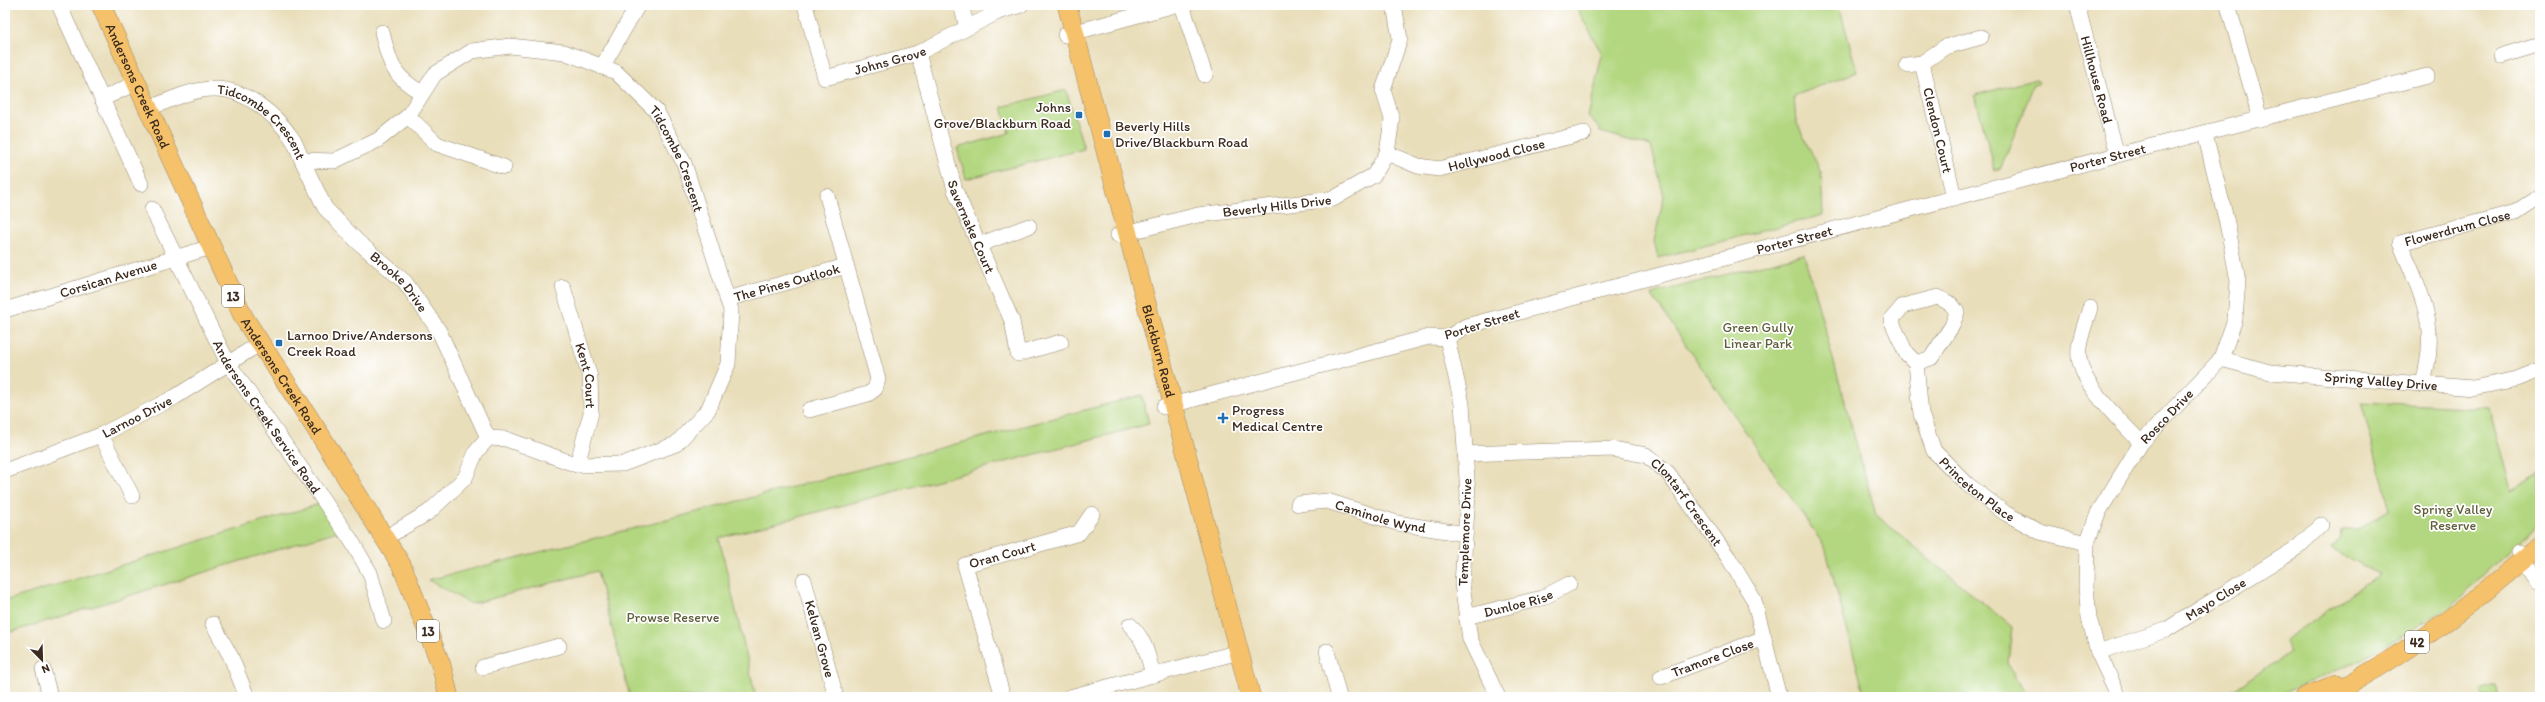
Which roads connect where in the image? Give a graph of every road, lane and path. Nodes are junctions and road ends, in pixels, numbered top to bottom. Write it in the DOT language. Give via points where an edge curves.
graph roads {
  1 [pos="59,5"];
  2 [pos="101,5"];
  3 [pos="638,5"];
  4 [pos="805,5"];
  5 [pos="961,5"];
  6 [pos="1021,5"];
  7 [pos="1056,5"];
  8 [pos="1067,5"];
  9 [pos="1175,5"];
  10 [pos="1182,5"];
  11 [pos="1394,5"];
  12 [pos="2077,5"];
  13 [pos="2228,5"];
  14 [pos="1160,7"];
  15 [pos="967,28"];
  16 [pos="382,32"];
  17 [pos="1069,33"];
  18 [pos="1981,37"];
  19 [pos="2540,44"];
  20 [pos="918,54"];
  21 [pos="2500,56"];
  22 [pos="602,67"];
  23 [pos="1205,75"];
  24 [pos="2427,76"];
  25 [pos="138,82"];
  26 [pos="422,93"];
  27 [pos="102,99"];
  28 [pos="150,108"];
  29 [pos="408,116"];
  30 [pos="2260,119"];
  31 [pos="1584,133"];
  32 [pos="2205,134"];
  33 [pos="1388,153"];
  34 [pos="2117,155"];
  35 [pos="302,160"];
  36 [pos="504,167"];
  37 [pos="141,184"];
  38 [pos="827,196"];
  39 [pos="1954,197"];
  40 [pos="2537,198"];
  41 [pos="152,209"];
  42 [pos="1029,226"];
  43 [pos="1123,234"];
  44 [pos="981,244"];
  45 [pos="211,247"];
  46 [pos="176,258"];
  47 [pos="846,266"];
  48 [pos="563,287"];
  49 [pos="728,299"];
  50 [pos="2090,308"];
  51 [pos="5,309"];
  52 [pos="1447,338"];
  53 [pos="1061,342"];
  54 [pos="259,344"];
  55 [pos="2221,359"];
  56 [pos="228,362"];
  57 [pos="1916,363"];
  58 [pos="2540,370"];
  59 [pos="2423,385"];
  60 [pos="1168,406"];
  61 [pos="809,410"];
  62 [pos="101,435"];
  63 [pos="488,438"];
  64 [pos="2141,443"];
  65 [pos="1465,454"];
  66 [pos="577,465"];
  67 [pos="5,470"];
  68 [pos="132,496"];
  69 [pos="1298,504"];
  70 [pos="1092,514"];
  71 [pos="2321,525"];
  72 [pos="2540,533"];
  73 [pos="1465,534"];
  74 [pos="385,538"];
  75 [pos="2088,543"];
  76 [pos="2540,546"];
  77 [pos="2522,555"];
  78 [pos="804,580"];
  79 [pos="1568,584"];
  80 [pos="2540,584"];
  81 [pos="1466,617"];
  82 [pos="384,621"];
  83 [pos="213,624"];
  84 [pos="1130,625"];
  85 [pos="1764,638"];
  86 [pos="559,646"];
  87 [pos="1326,651"];
  88 [pos="2098,652"];
  89 [pos="1234,654"];
  90 [pos="483,667"];
  91 [pos="44,669"];
  92 [pos="2368,672"];
  93 [pos="1154,675"];
  94 [pos="1661,677"];
  95 [pos="50,697"];
  96 [pos="247,697"];
  97 [pos="449,697"];
  98 [pos="836,697"];
  99 [pos="1003,697"];
  100 [pos="1070,697"];
  101 [pos="1240,697"];
  102 [pos="1251,697"];
  103 [pos="1339,697"];
  104 [pos="1498,697"];
  105 [pos="1779,697"];
  106 [pos="2119,697"];
  107 [pos="2305,697"];
  108 [pos="2325,697"];
  1 -- 27 [label="street"];
  2 -- 25 [label="main road, Andersons Creek Road / 13"];
  3 -- 22 [label="street"];
  4 -- 20 [label="street, Johns Grove" via="825,78"];
  5 -- 15 [label="street"];
  6 -- 15 [label="street, Johns Grove" via="998,12"];
  7 -- 17 [label="main road, Blackburn Road"];
  8 -- 17 [label="main road, Blackburn Road"];
  9 -- 14 [label="street"];
  10 -- 23 [label="street"];
  11 -- 33 [label="street, Beverly Hills Drive" via="1400,39 1383,90 1392,119"];
  12 -- 34 [label="street, Hillhouse Road"];
  13 -- 30 [label="street"];
  14 -- 17 [label="street"];
  15 -- 20 [label="street, Johns Grove"];
  16 -- 26 [label="street" via="390,62 404,83"];
  17 -- 43 [label="main road, Blackburn Road"];
  18 -- 39 [label="street, Clendon Court" via="1945,47 1915,64"];
  19 -- 21 [label="street"];
  20 -- 44 [label="street, Savernake Court" via="955,190"];
  22 -- 26 [label="street, Tidcombe Crescent" via="564,52 510,46 472,51 434,74"];
  22 -- 49 [label="street, Tidcombe Crescent" via="616,72 657,112 684,163"];
  24 -- 30 [label="street, Porter Street"];
  25 -- 27 [label="street"];
  25 -- 28 [label="main road, Andersons Creek Road / 13"];
  26 -- 29 [label="street, Tidcombe Crescent"];
  27 -- 37 [label="street"];
  28 -- 35 [label="street, Tidcombe Crescent" via="189,93 214,88 240,94 271,114 292,138"];
  28 -- 45 [label="main road, Andersons Creek Road / 13"];
  29 -- 35 [label="street, Tidcombe Crescent" via="378,140 334,161"];
  29 -- 36 [label="street" via="438,144"];
  30 -- 32 [label="street, Porter Street"];
  31 -- 33 [label="street, Hollywood Close" via="1439,170 1418,166"];
  32 -- 34 [label="street, Porter Street"];
  32 -- 55 [label="street, Rosco Drive" via="2238,281 2235,319"];
  33 -- 43 [label="street, Beverly Hills Drive" via="1374,175 1333,199 1198,215"];
  34 -- 39 [label="street, Porter Street"];
  35 -- 63 [label="street, Brooke Drive" via="325,208 357,241 405,282 439,331"];
  38 -- 47 [label="street, The Pines Outlook"];
  39 -- 52 [label="street, Porter Street" via="1466,326"];
  40 -- 59 [label="street, Flowerdrum Close" via="2516,212 2400,244 2422,297 2429,325 2429,348"];
  41 -- 46 [label="street, Andersons Creek Service Road"];
  42 -- 44 [label="street"];
  43 -- 60 [label="main road, Blackburn Road"];
  44 -- 53 [label="street, Savernake Court" via="1012,321 1018,354"];
  45 -- 46 [label="street, Corsican Avenue"];
  45 -- 54 [label="main road, Andersons Creek Road / 13"];
  46 -- 51 [label="street, Corsican Avenue"];
  46 -- 56 [label="street, Andersons Creek Service Road"];
  47 -- 49 [label="street, The Pines Outlook"];
  47 -- 61 [label="street, The Pines Outlook" via="878,379 875,389 868,394"];
  48 -- 66 [label="street, Kent Court" via="590,377 590,413"];
  49 -- 66 [label="street, Tidcombe Crescent" via="731,310 728,364 708,410 676,444 623,464"];
  50 -- 64 [label="street" via="2079,348 2084,374 2090,387"];
  52 -- 60 [label="street, Porter Street" via="1429,337"];
  52 -- 65 [label="street, Templemore Drive" via="1462,404"];
  54 -- 56 [label="street, Larnoo Drive"];
  54 -- 74 [label="main road, Andersons Creek Road / 13"];
  55 -- 59 [label="street, Spring Valley Drive" via="2270,372"];
  55 -- 64 [label="street, Rosco Drive"];
  56 -- 62 [label="street, Larnoo Drive" via="175,397"];
  56 -- 82 [label="street, Andersons Creek Service Road" via="351,540 370,573"];
  57 -- 57 [label="street" via="1906,353 1891,320 1903,306 1938,297 1952,304 1957,312 1952,326 1931,358"];
  57 -- 75 [label="street, Princeton Place" via="1921,414 1934,450 1967,484 2005,513 2040,532"];
  58 -- 59 [label="street, Spring Valley Drive" via="2517,380 2473,388"];
  60 -- 89 [label="main road, Blackburn Road"];
  62 -- 67 [label="street, Larnoo Drive"];
  62 -- 68 [label="street"];
  63 -- 66 [label="street, Tidcombe Crescent" via="506,439"];
  63 -- 74 [label="street" via="476,452 465,478 429,512"];
  64 -- 75 [label="street, Rosco Drive" via="2098,513"];
  65 -- 73 [label="street, Templemore Drive" via="1468,495"];
  65 -- 85 [label="street, Clontarf Crescent" via="1612,449 1646,456 1668,473 1728,557 1754,600"];
  69 -- 73 [label="street, Caminole Wynd" via="1327,501 1397,523"];
  70 -- 99 [label="street, Oran Court" via="1079,533 966,565"];
  71 -- 88 [label="street, Mayo Close" via="2298,547 2166,630"];
  72 -- 77 [label="main road, 42"];
  73 -- 81 [label="street, Templemore Drive" via="1462,584"];
  74 -- 97 [label="main road, Andersons Creek Road / 13" via="402,566 442,665"];
  75 -- 88 [label="street, Rosco Drive" via="2086,586 2089,618"];
  76 -- 77 [label="main road, 42"];
  77 -- 80 [label="street"];
  77 -- 92 [label="main road, 42" via="2464,608 2419,641"];
  78 -- 98 [label="street, Kelvan Grove"];
  79 -- 81 [label="street, Dunloe Rise" via="1542,598"];
  81 -- 104 [label="street, Templemore Drive" via="1470,639"];
  83 -- 96 [label="street" via="231,657"];
  84 -- 93 [label="street" via="1144,643"];
  85 -- 94 [label="street, Tramore Close"];
  85 -- 105 [label="street, Clontarf Crescent"];
  86 -- 90 [label="street"];
  87 -- 103 [label="street"];
  88 -- 106 [label="street, Rosco Drive"];
  89 -- 93 [label="street"];
  89 -- 101 [label="main road, Blackburn Road"];
  89 -- 102 [label="main road, Blackburn Road"];
  91 -- 95 [label="street"];
  92 -- 107 [label="main road, 42"];
  92 -- 108 [label="main road, 42"];
  93 -- 100 [label="street"];
}
